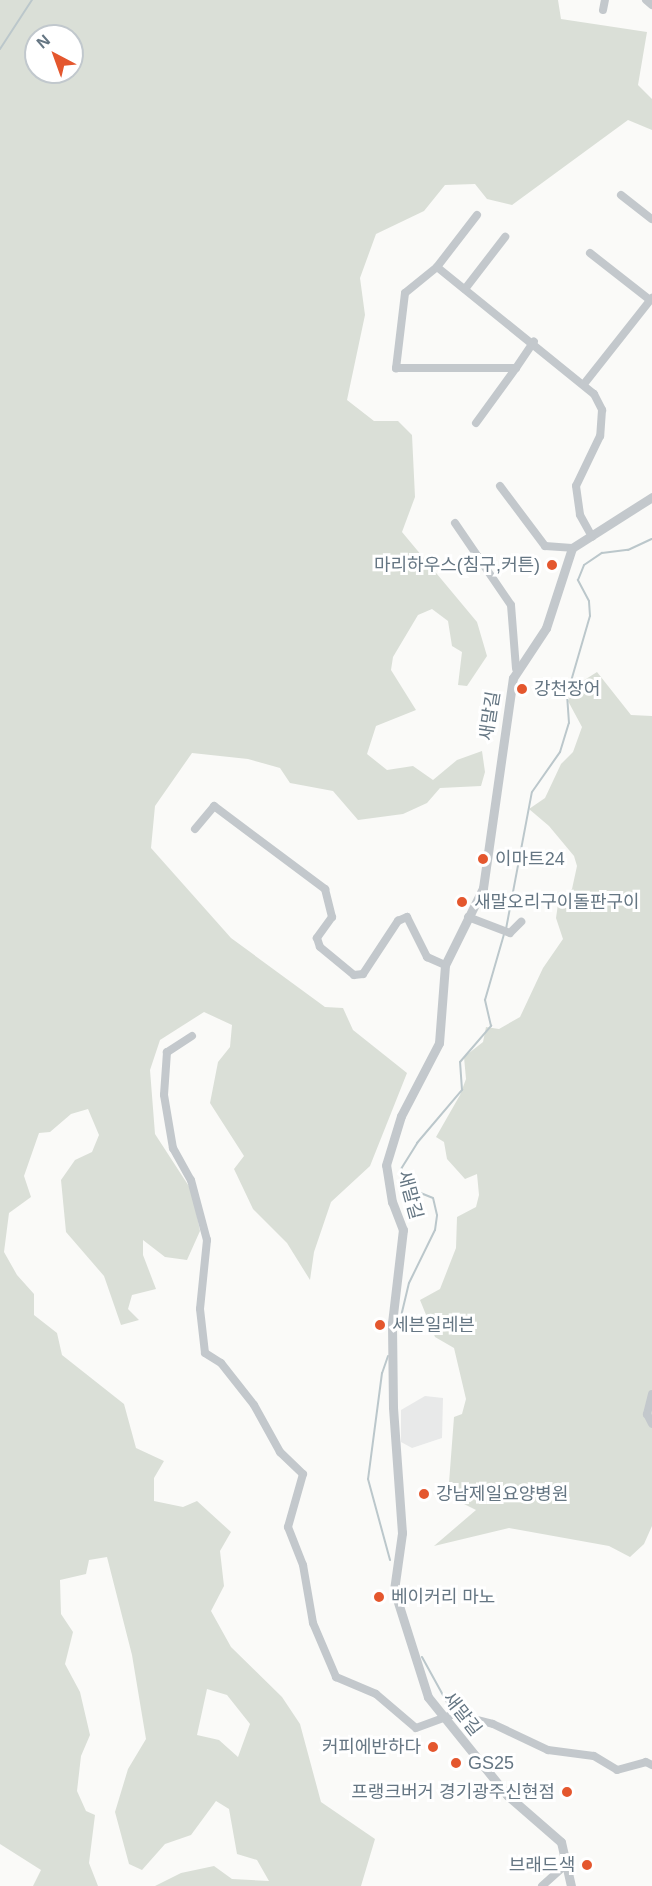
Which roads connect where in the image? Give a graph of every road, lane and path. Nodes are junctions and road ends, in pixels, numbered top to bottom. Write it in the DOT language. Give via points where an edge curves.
graph roads {
  1 [pos="605,0"];
  2 [pos="646,0"];
  3 [pos="652,5"];
  4 [pos="603,10"];
  5 [pos="621,195"];
  6 [pos="477,215"];
  7 [pos="652,219"];
  8 [pos="505,237"];
  9 [pos="590,253"];
  10 [pos="437,267"];
  11 [pos="465,289"];
  12 [pos="651,299"];
  13 [pos="534,341"];
  14 [pos="516,368"];
  15 [pos="584,384"];
  16 [pos="476,423"];
  17 [pos="500,486"];
  18 [pos="652,497"];
  19 [pos="455,523"];
  20 [pos="592,537"];
  21 [pos="572,548"];
  22 [pos="516,669"];
  23 [pos="195,829"];
  24 [pos="468,917"];
  25 [pos="521,922"];
  26 [pos="445,964"];
  27 [pos="192,1036"];
  28 [pos="652,1394"];
  29 [pos="652,1424"];
  30 [pos="442,1715"];
  31 [pos="652,1765"];
  32 [pos="564,1866"];
  33 [pos="542,1886"];
  34 [pos="571,1886"];
  1 -- 4 [label="street"];
  2 -- 3 [label="street"];
  5 -- 7 [label="street"];
  6 -- 10 [label="street"];
  8 -- 11 [label="street"];
  9 -- 12 [label="street"];
  10 -- 11 [label="street"];
  10 -- 14 [label="street" via="405,293 396,368"];
  11 -- 13 [label="street"];
  12 -- 15 [label="street"];
  13 -- 14 [label="street"];
  13 -- 15 [label="street"];
  14 -- 16 [label="street"];
  15 -- 20 [label="street" via="602,410 600,436 576,486 580,515"];
  17 -- 21 [label="street" via="545,546"];
  18 -- 20 [label="street"];
  19 -- 22 [label="street" via="511,605"];
  20 -- 21 [label="street"];
  21 -- 22 [label="street, 새말길" via="546,628"];
  22 -- 24 [label="street, 새말길" via="483,888"];
  23 -- 26 [label="street" via="214,806 325,889 332,917 317,938 320,946 354,975 363,974 398,921 407,917 427,957"];
  24 -- 25 [label="street" via="510,933"];
  24 -- 26 [label="street, 새말길"];
  26 -- 30 [label="street, 새말길" via="439,1043 401,1116 386,1165 392,1202 403,1230 392,1323 402,1533 394,1590 428,1697"];
  27 -- 30 [label="street" via="167,1052 164,1095 173,1148 191,1180 207,1240 200,1309 206,1353 221,1363 254,1405 280,1452 303,1474 288,1527 303,1565 313,1623 336,1677 376,1694 416,1728"];
  28 -- 29 [label="street" via="647,1414"];
  30 -- 31 [label="street" via="454,1714 493,1724 522,1741 548,1750 594,1756 617,1770 646,1762"];
  30 -- 32 [label="street, 새말길" via="507,1795 561,1842"];
  32 -- 33 [label="street"];
  32 -- 34 [label="street, 새말길"];
}
